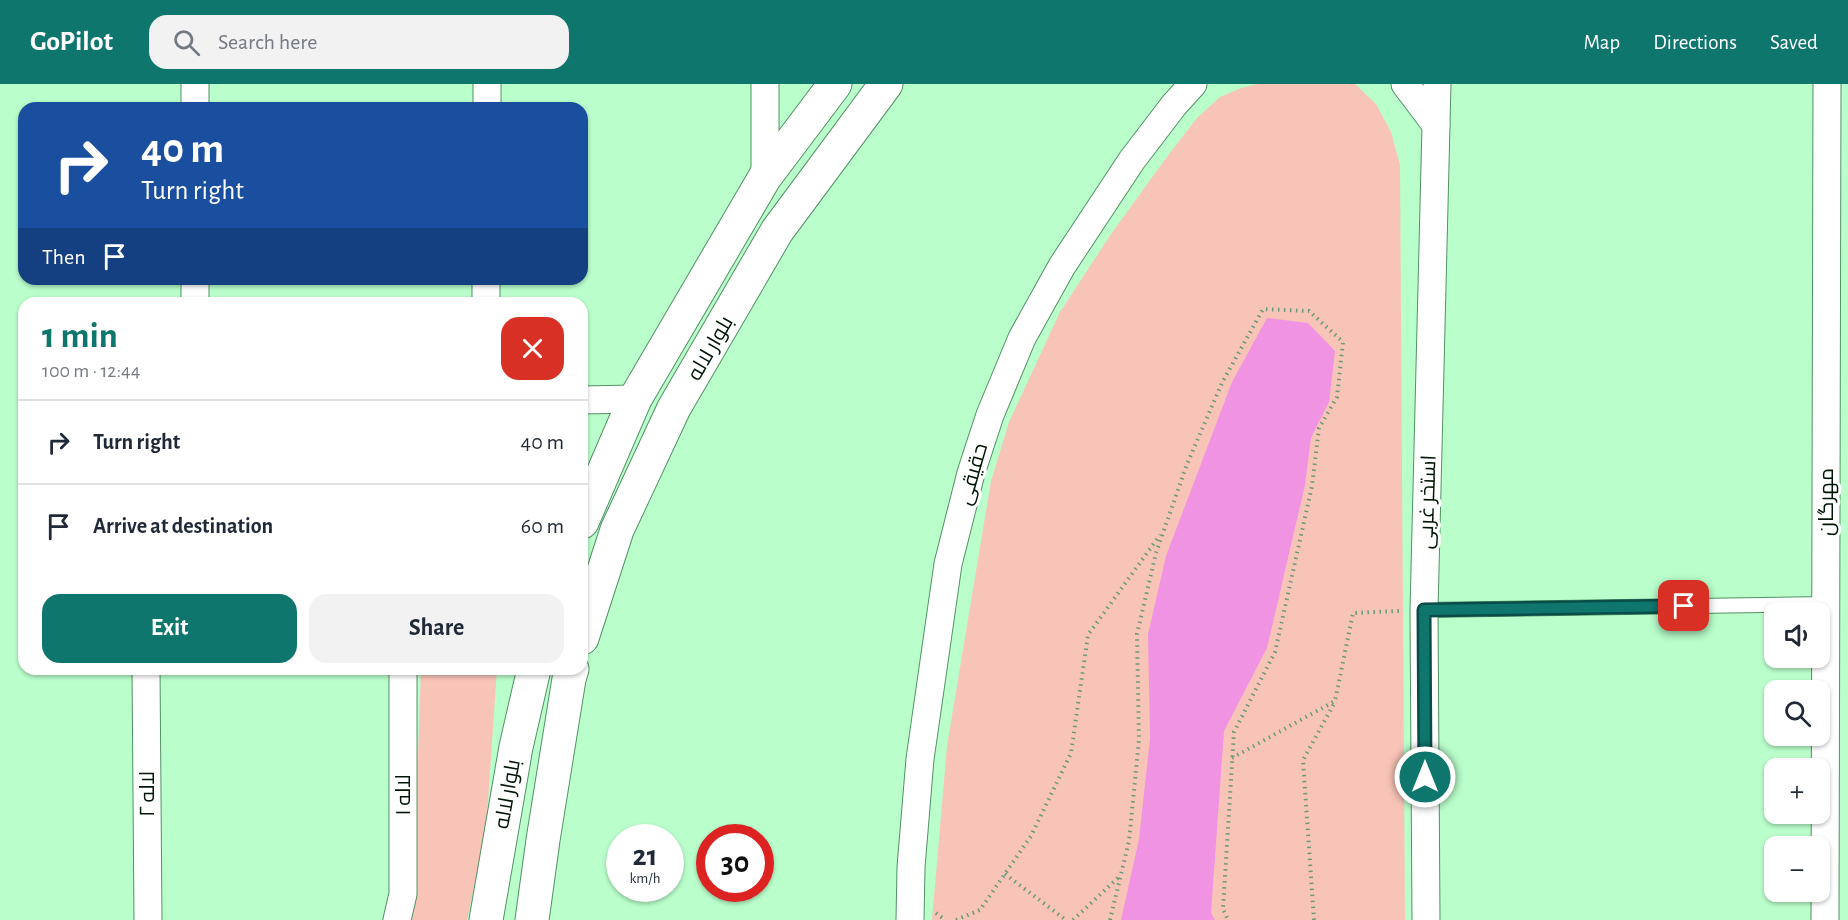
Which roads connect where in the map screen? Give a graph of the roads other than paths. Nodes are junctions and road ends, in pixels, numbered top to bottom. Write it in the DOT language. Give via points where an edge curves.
graph roads {
  1 [pos="195,84"];
  2 [pos="487,84"];
  3 [pos="765,84"];
  4 [pos="835,84"];
  5 [pos="886,84"];
  6 [pos="1193,84"];
  7 [pos="1405,84"];
  8 [pos="1437,84"];
  9 [pos="1827,84"];
  10 [pos="195,102"];
  11 [pos="487,102"];
  12 [pos="1436,125"];
  13 [pos="765,177"];
  14 [pos="635,399"];
  15 [pos="588,400"];
  16 [pos="588,508"];
  17 [pos="1826,602"];
  18 [pos="1764,605"];
  19 [pos="1424,610"];
  20 [pos="588,619"];
  21 [pos="1826,668"];
  22 [pos="146,675"];
  23 [pos="403,675"];
  24 [pos="533,675"];
  25 [pos="571,675"];
  26 [pos="148,920"];
  27 [pos="397,920"];
  28 [pos="486,920"];
  29 [pos="532,920"];
  30 [pos="910,920"];
  31 [pos="1426,920"];
  32 [pos="1825,920"];
  1 -- 10 [label="street"];
  2 -- 11 [label="street"];
  3 -- 13 [label="street"];
  4 -- 13 [label="main road, بلوار لاله"];
  5 -- 20 [label="main road, بلوار لاله" via="777,231 674,408 617,530"];
  6 -- 30 [label="street, حقیقی" via="1132,160 1062,266 1022,338 990,415 948,564 920,759"];
  7 -- 12 [label="street"];
  8 -- 12 [label="street, استخر غربی"];
  9 -- 17 [label="street, مهرگان"];
  12 -- 19 [label="street, استخر غربی"];
  13 -- 14 [label="main road, بلوار لاله"];
  14 -- 15 [label="street"];
  14 -- 16 [label="main road, بلوار لاله"];
  18 -- 19 [label="lane"];
  19 -- 31 [label="street, استخر غربی"];
  21 -- 32 [label="street, مهرگان"];
  22 -- 26 [label="street, لاله ۲"];
  23 -- 27 [label="street, لاله ۱" via="403,894"];
  24 -- 28 [label="main road, بلوار لاله"];
  25 -- 29 [label="main road, بلوار لاله"];
}
